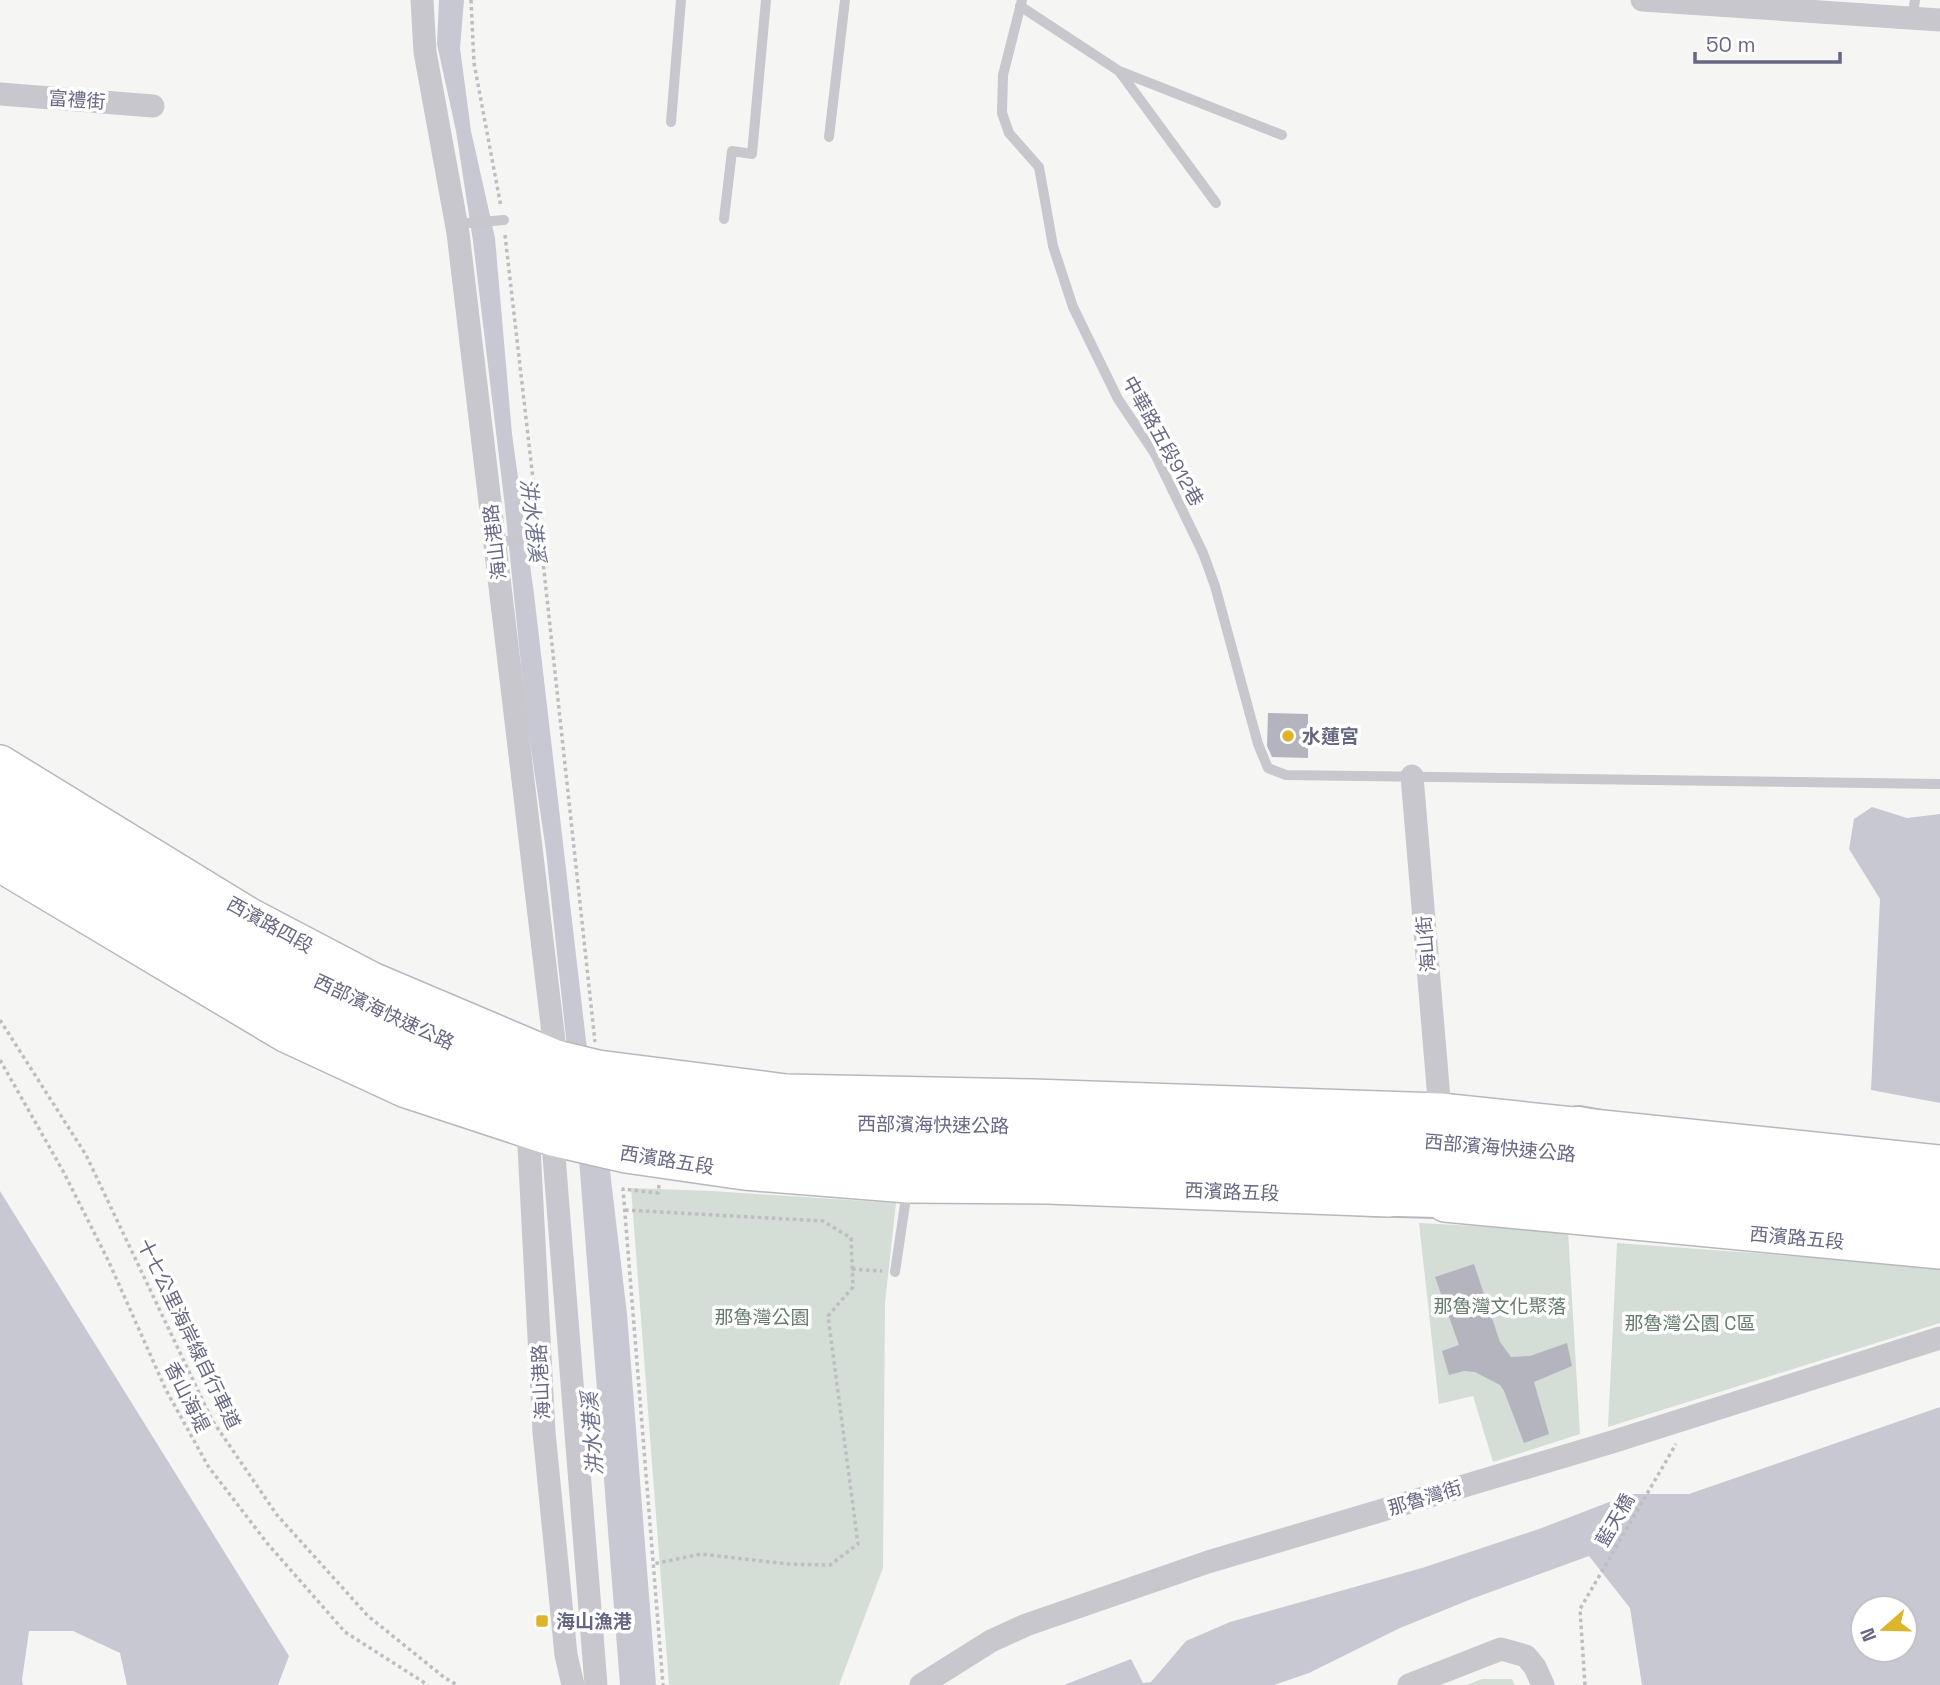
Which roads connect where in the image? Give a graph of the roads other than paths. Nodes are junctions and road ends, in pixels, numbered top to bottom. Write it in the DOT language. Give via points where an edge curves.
graph roads {
  1 [pos="422,0"];
  2 [pos="681,0"];
  3 [pos="766,0"];
  4 [pos="845,0"];
  5 [pos="1642,0"];
  6 [pos="1021,3"];
  7 [pos="1914,10"];
  8 [pos="1940,20"];
  9 [pos="1119,71"];
  10 [pos="0,94"];
  11 [pos="153,106"];
  12 [pos="671,122"];
  13 [pos="1282,135"];
  14 [pos="830,137"];
  15 [pos="1216,202"];
  16 [pos="724,219"];
  17 [pos="504,220"];
  18 [pos="456,224"];
  19 [pos="540,537"];
  20 [pos="495,542"];
  21 [pos="0,763"];
  22 [pos="1412,776"];
  23 [pos="1940,784"];
  24 [pos="0,794"];
  25 [pos="0,828"];
  26 [pos="0,864"];
  27 [pos="547,1105"];
  28 [pos="1440,1111"];
  29 [pos="1578,1126"];
  30 [pos="908,1185"];
  31 [pos="1938,1193"];
  32 [pos="1361,1196"];
  33 [pos="1750,1206"];
  34 [pos="1940,1251"];
  35 [pos="895,1272"];
  36 [pos="1940,1338"];
  37 [pos="543,1418"];
  38 [pos="573,1419"];
  39 [pos="573,1685"];
  40 [pos="596,1685"];
  41 [pos="921,1685"];
  42 [pos="1409,1685"];
  43 [pos="1542,1685"];
  1 -- 18 [label="street, 海山港路" via="425,52"];
  2 -- 12 [label="lane"];
  3 -- 16 [label="lane" via="752,154 732,151"];
  4 -- 14 [label="lane"];
  5 -- 7 [label="street"];
  6 -- 9 [label="lane"];
  6 -- 22 [label="lane, 中華路五段912巷" via="1003,75 1002,113 1013,139 1039,167 1053,246 1076,314 1118,399 1155,454 1203,553 1268,768 1286,775"];
  7 -- 8 [label="street"];
  9 -- 13 [label="lane"];
  9 -- 15 [label="lane"];
  10 -- 11 [label="street, 富禮街"];
  17 -- 18 [label="lane"];
  18 -- 20 [label="street, 海山港路"];
  19 -- 20 [label="lane"];
  20 -- 27 [label="street, 海山港路"];
  21 -- 27 [label="main road, 西濱路四段" via="250,916 372,980"];
  22 -- 23 [label="lane"];
  22 -- 28 [label="street, 海山街"];
  24 -- 27 [label="highway, 西部濱海快速公路" via="226,932"];
  25 -- 27 [label="highway, 西部濱海快速公路" via="210,958 346,1030 472,1086"];
  26 -- 27 [label="main road" via="285,1034 406,1090 489,1118"];
  27 -- 28 [label="main road" via="598,1068 786,1091"];
  27 -- 30 [label="main road, 西濱路五段" via="626,1155 744,1172"];
  27 -- 31 [label="highway, 西部濱海快速公路" via="891,1126 1356,1136 1632,1159"];
  27 -- 33 [label="highway, 西部濱海快速公路" via="769,1148 905,1156 1354,1166 1573,1181"];
  27 -- 37 [label="street, 海山港路"];
  27 -- 38 [label="street, 海山港路"];
  28 -- 29 [label="main road"];
  29 -- 31 [label="highway"];
  30 -- 32 [label="main road, 西濱路五段"];
  30 -- 35 [label="lane"];
  31 -- 33 [label="highway, 西部濱海快速公路"];
  32 -- 33 [label="highway"];
  32 -- 34 [label="main road, 西濱路五段"];
  36 -- 41 [label="street, 那魯灣街" via="1208,1562 1026,1625"];
  37 -- 38 [label="street"];
  37 -- 39 [label="street, 海山港路" via="566,1655"];
  38 -- 40 [label="street, 海山港路"];
  42 -- 43 [label="street" via="1501,1649 1526,1656"];
}
